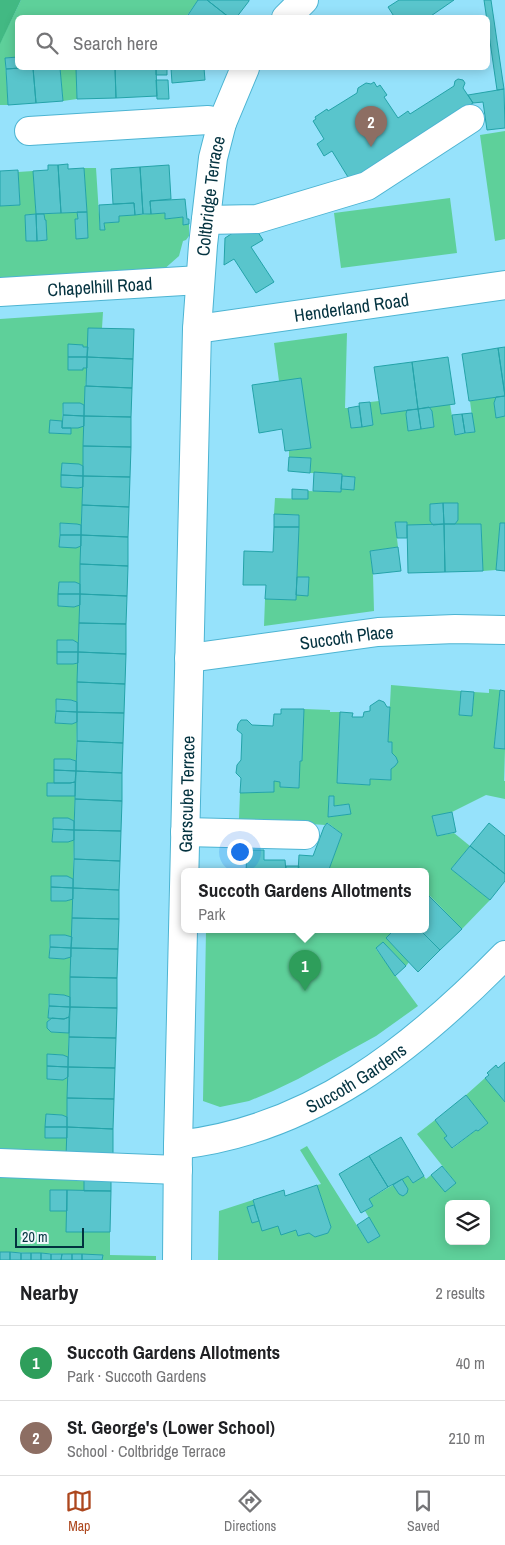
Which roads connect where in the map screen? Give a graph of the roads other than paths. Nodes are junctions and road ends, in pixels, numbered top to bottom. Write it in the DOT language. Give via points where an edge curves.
graph roads {
  1 [pos="304,0"];
  2 [pos="289,15"];
  3 [pos="244,70"];
  4 [pos="470,119"];
  5 [pos="222,123"];
  6 [pos="30,131"];
  7 [pos="206,220"];
  8 [pos="200,280"];
  9 [pos="505,285"];
  10 [pos="0,292"];
  11 [pos="197,329"];
  12 [pos="505,630"];
  13 [pos="189,658"];
  14 [pos="185,832"];
  15 [pos="305,835"];
  16 [pos="184,868"];
  17 [pos="183,933"];
  18 [pos="505,955"];
  19 [pos="178,1157"];
  20 [pos="0,1163"];
  21 [pos="177,1260"];
  1 -- 2 [label="street"];
  3 -- 5 [label="street, Coltbridge Terrace"];
  4 -- 7 [label="street" via="367,186 257,219"];
  5 -- 6 [label="street" via="208,120"];
  5 -- 7 [label="street, Coltbridge Terrace"];
  7 -- 8 [label="street, Coltbridge Terrace"];
  8 -- 10 [label="street, Chapelhill Road"];
  8 -- 11 [label="street, Coltbridge Terrace"];
  9 -- 11 [label="street, Henderland Road"];
  11 -- 13 [label="street, Garscube Terrace"];
  12 -- 13 [label="street, Succoth Place" via="378,632"];
  13 -- 14 [label="street, Garscube Terrace"];
  14 -- 15 [label="street"];
  14 -- 16 [label="street, Garscube Terrace"];
  17 -- 19 [label="street, Garscube Terrace"];
  18 -- 19 [label="street, Succoth Gardens" via="467,994 422,1032 350,1085 291,1116 198,1143"];
  19 -- 20 [label="street, Succoth Gardens"];
  19 -- 21 [label="street, Garscube Terrace"];
}
